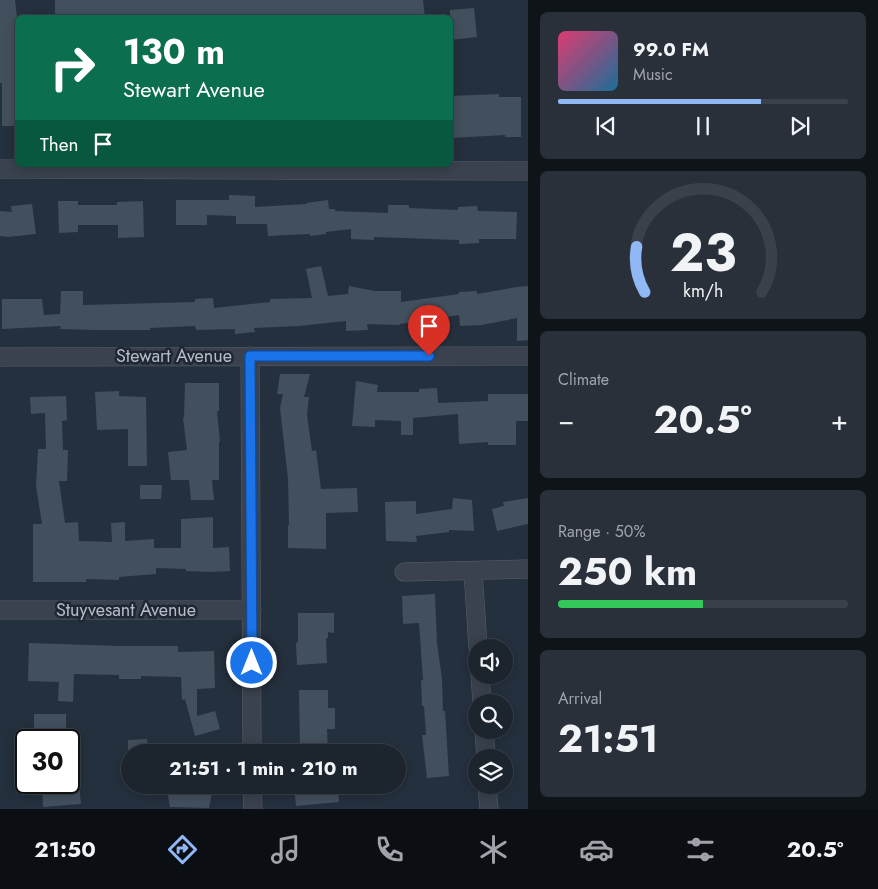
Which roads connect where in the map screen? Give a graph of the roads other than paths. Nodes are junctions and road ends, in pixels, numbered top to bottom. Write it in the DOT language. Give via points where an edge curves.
graph roads {
  1 [pos="0,169"];
  2 [pos="528,171"];
  3 [pos="250,356"];
  4 [pos="528,356"];
  5 [pos="0,357"];
  6 [pos="528,569"];
  7 [pos="473,570"];
  8 [pos="404,572"];
  9 [pos="0,610"];
  10 [pos="252,610"];
  11 [pos="477,639"];
  12 [pos="252,744"];
  13 [pos="252,794"];
  14 [pos="488,794"];
  15 [pos="253,809"];
  16 [pos="489,809"];
  1 -- 2 [label="street"];
  3 -- 4 [label="street, Stewart Avenue"];
  3 -- 5 [label="street, Stewart Avenue"];
  3 -- 10 [label="street"];
  6 -- 7 [label="street"];
  7 -- 8 [label="street"];
  7 -- 11 [label="street"];
  9 -- 10 [label="street, Stuyvesant Avenue"];
  10 -- 12 [label="street"];
  13 -- 15 [label="street"];
  14 -- 16 [label="street"];
}
